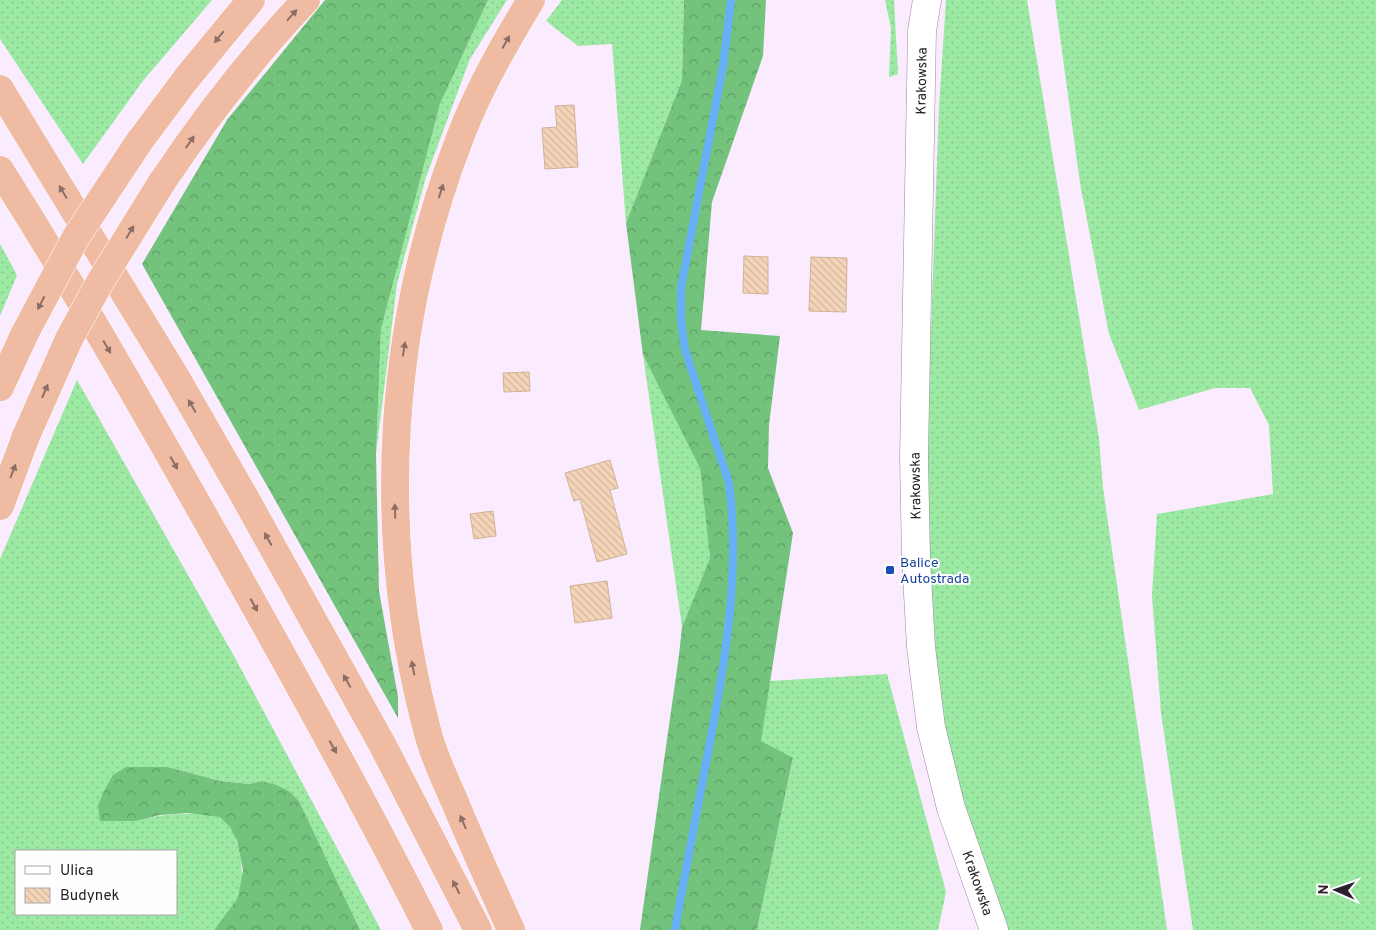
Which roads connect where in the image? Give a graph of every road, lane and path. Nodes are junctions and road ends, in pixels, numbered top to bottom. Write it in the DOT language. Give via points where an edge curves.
graph roads {
  1 [pos="250,0"];
  2 [pos="306,0"];
  3 [pos="531,0"];
  4 [pos="916,0"];
  5 [pos="927,0"];
  6 [pos="922,31"];
  7 [pos="0,90"];
  8 [pos="0,170"];
  9 [pos="0,387"];
  10 [pos="0,506"];
  11 [pos="410,892"];
  12 [pos="420,930"];
  13 [pos="429,930"];
  14 [pos="478,930"];
  15 [pos="511,930"];
  16 [pos="994,930"];
  1 -- 9 [label="highway, one-way, bridge" via="138,142 76,237"];
  10 -- 2 [label="highway, one-way, bridge" via="47,387 100,282 192,138"];
  15 -- 3 [label="highway, one-way" via="425,725 402,614 395,515 395,442 404,346 425,245 442,188 483,87"];
  4 -- 6 [label="street, Krakowska"];
  5 -- 6 [label="street, Krakowska"];
  6 -- 16 [label="street, Krakowska" via="914,457 921,647 931,727 951,808"];
  14 -- 7 [label="highway, one-way" via="382,744 243,494 174,374"];
  8 -- 11 [label="highway, one-way" via="160,438 322,727"];
  11 -- 12 [label="highway"];
  11 -- 13 [label="highway"];
}
